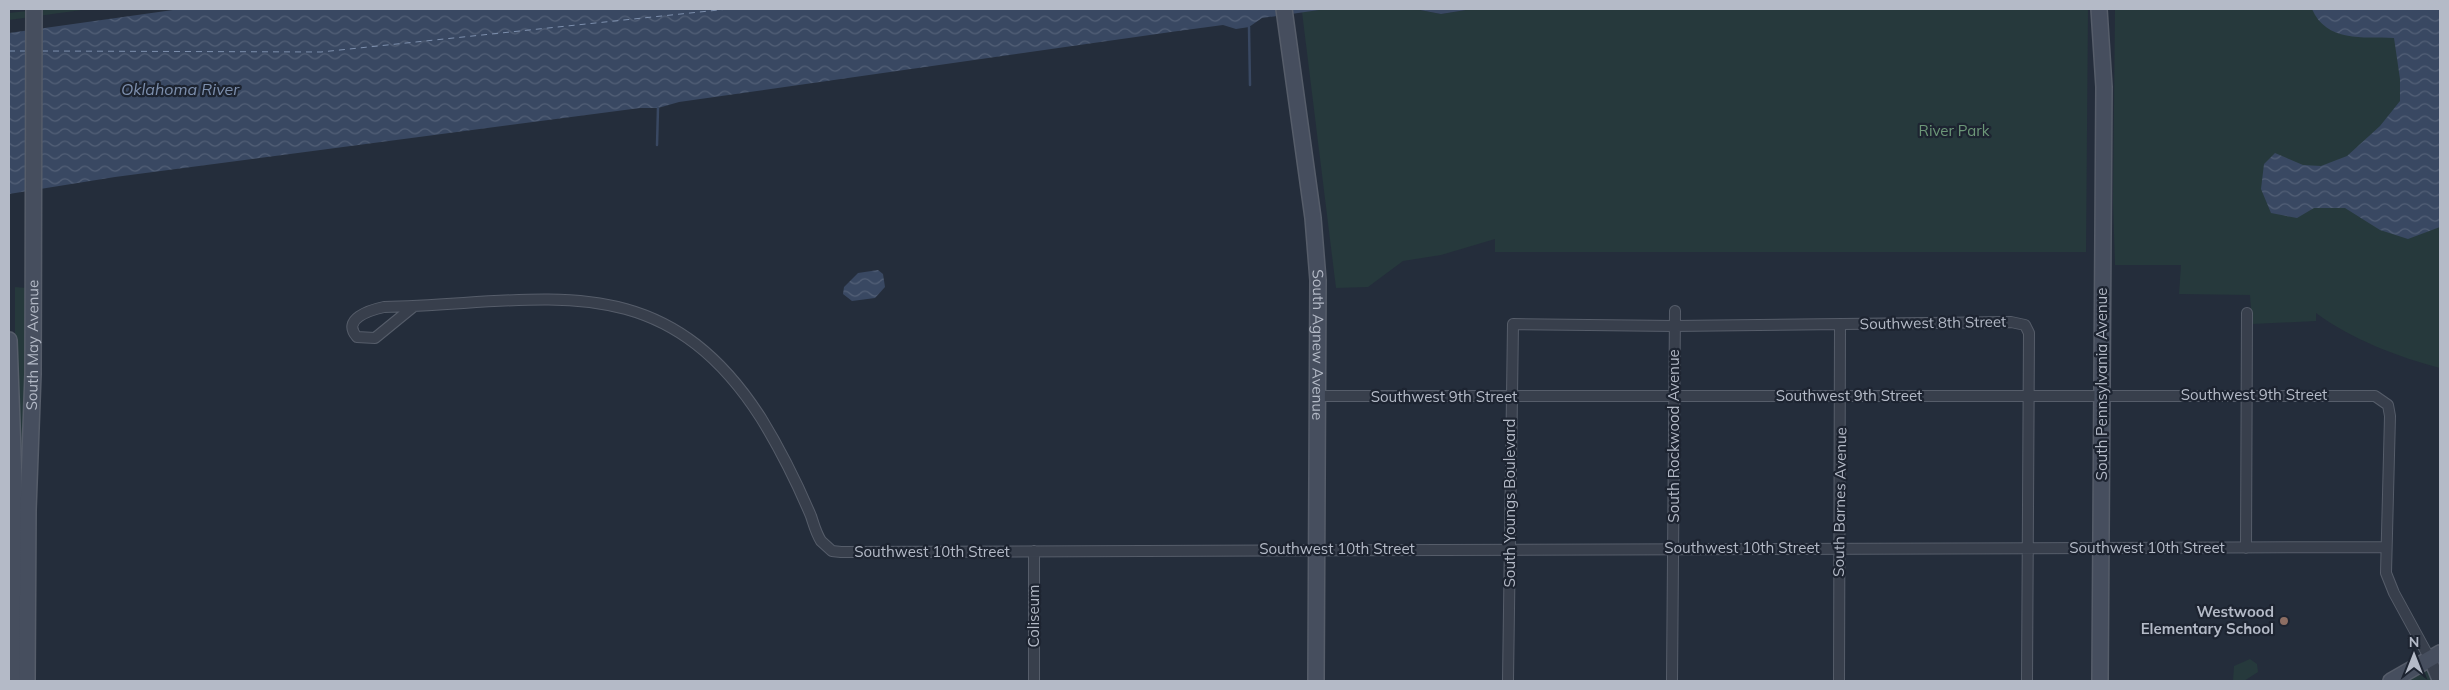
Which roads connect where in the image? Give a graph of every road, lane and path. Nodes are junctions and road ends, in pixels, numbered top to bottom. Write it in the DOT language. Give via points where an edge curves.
graph roads {
  1 [pos="34,9"];
  2 [pos="1284,9"];
  3 [pos="2100,9"];
  4 [pos="2109,9"];
  5 [pos="2104,87"];
  6 [pos="413,307"];
  7 [pos="1676,311"];
  8 [pos="2247,313"];
  9 [pos="1513,324"];
  10 [pos="1840,324"];
  11 [pos="1674,326"];
  12 [pos="9,340"];
  13 [pos="9,380"];
  14 [pos="1676,395"];
  15 [pos="2102,395"];
  16 [pos="2247,395"];
  17 [pos="1318,396"];
  18 [pos="1841,396"];
  19 [pos="2028,396"];
  20 [pos="1511,397"];
  21 [pos="17,510"];
  22 [pos="2386,547"];
  23 [pos="1674,548"];
  24 [pos="1840,548"];
  25 [pos="2028,548"];
  26 [pos="2101,548"];
  27 [pos="2246,548"];
  28 [pos="1317,549"];
  29 [pos="1511,550"];
  30 [pos="1034,551"];
  31 [pos="17,591"];
  32 [pos="2437,659"];
  33 [pos="16,681"];
  34 [pos="27,681"];
  35 [pos="1034,681"];
  36 [pos="1316,681"];
  37 [pos="1508,681"];
  38 [pos="1672,681"];
  39 [pos="1839,681"];
  40 [pos="2027,681"];
  41 [pos="2100,681"];
  42 [pos="2391,681"];
  43 [pos="2440,681"];
  1 -- 21 [label="main road, South May Avenue" via="34,277"];
  2 -- 17 [label="main road, South Agnew Avenue" via="1317,250"];
  3 -- 5 [label="main road, South Pennsylvania Avenue"];
  4 -- 5 [label="main road, South Pennsylvania Avenue"];
  5 -- 15 [label="main road, South Pennsylvania Avenue"];
  6 -- 6 [label="street, Southwest 10th Street" via="370,310 355,320 353,333 357,337 375,338"];
  6 -- 30 [label="street, Southwest 10th Street" via="496,300 561,299 611,305 644,315 697,344 734,381 774,440 826,547 842,552"];
  7 -- 11 [label="street, South Rockwood Avenue"];
  8 -- 16 [label="street"];
  9 -- 11 [label="street, Southwest 8th Street"];
  9 -- 20 [label="street, South Youngs Boulevard"];
  10 -- 11 [label="street, Southwest 8th Street"];
  10 -- 18 [label="street, South Barnes Avenue"];
  10 -- 19 [label="street, Southwest 8th Street" via="2023,324 2028,333"];
  11 -- 14 [label="street, South Rockwood Avenue"];
  12 -- 13 [label="main road, South May Avenue"];
  13 -- 21 [label="main road, South May Avenue"];
  14 -- 18 [label="street, Southwest 9th Street"];
  14 -- 20 [label="street, Southwest 9th Street"];
  14 -- 23 [label="street, South Rockwood Avenue"];
  15 -- 16 [label="street, Southwest 9th Street"];
  15 -- 19 [label="street, Southwest 9th Street"];
  15 -- 26 [label="main road, South Pennsylvania Avenue"];
  16 -- 22 [label="street, Southwest 9th Street" via="2357,394 2379,397 2388,405"];
  16 -- 27 [label="street"];
  17 -- 20 [label="street, Southwest 9th Street"];
  17 -- 28 [label="main road, South Agnew Avenue"];
  18 -- 19 [label="street, Southwest 9th Street"];
  18 -- 24 [label="street, South Barnes Avenue"];
  19 -- 25 [label="street, Southwest 8th Street"];
  20 -- 29 [label="street, South Youngs Boulevard"];
  21 -- 31 [label="main road, South May Avenue"];
  22 -- 27 [label="street, Southwest 10th Street"];
  22 -- 32 [label="street" via="2389,583"];
  23 -- 24 [label="street, Southwest 10th Street"];
  23 -- 29 [label="street, Southwest 10th Street"];
  23 -- 38 [label="street, South Rockwood Avenue"];
  24 -- 25 [label="street, Southwest 10th Street"];
  24 -- 39 [label="street, South Barnes Avenue"];
  25 -- 26 [label="street, Southwest 10th Street"];
  25 -- 40 [label="street, Southwest 8th Street"];
  26 -- 27 [label="street, Southwest 10th Street"];
  26 -- 41 [label="main road, South Pennsylvania Avenue"];
  28 -- 29 [label="street, Southwest 10th Street"];
  28 -- 30 [label="street, Southwest 10th Street"];
  28 -- 36 [label="main road, South Agnew Avenue"];
  29 -- 37 [label="street, South Youngs Boulevard"];
  30 -- 35 [label="street, Coliseum"];
  31 -- 33 [label="main road, South May Avenue"];
  31 -- 34 [label="main road, South May Avenue"];
  32 -- 42 [label="main road"];
  32 -- 43 [label="street"];
}
